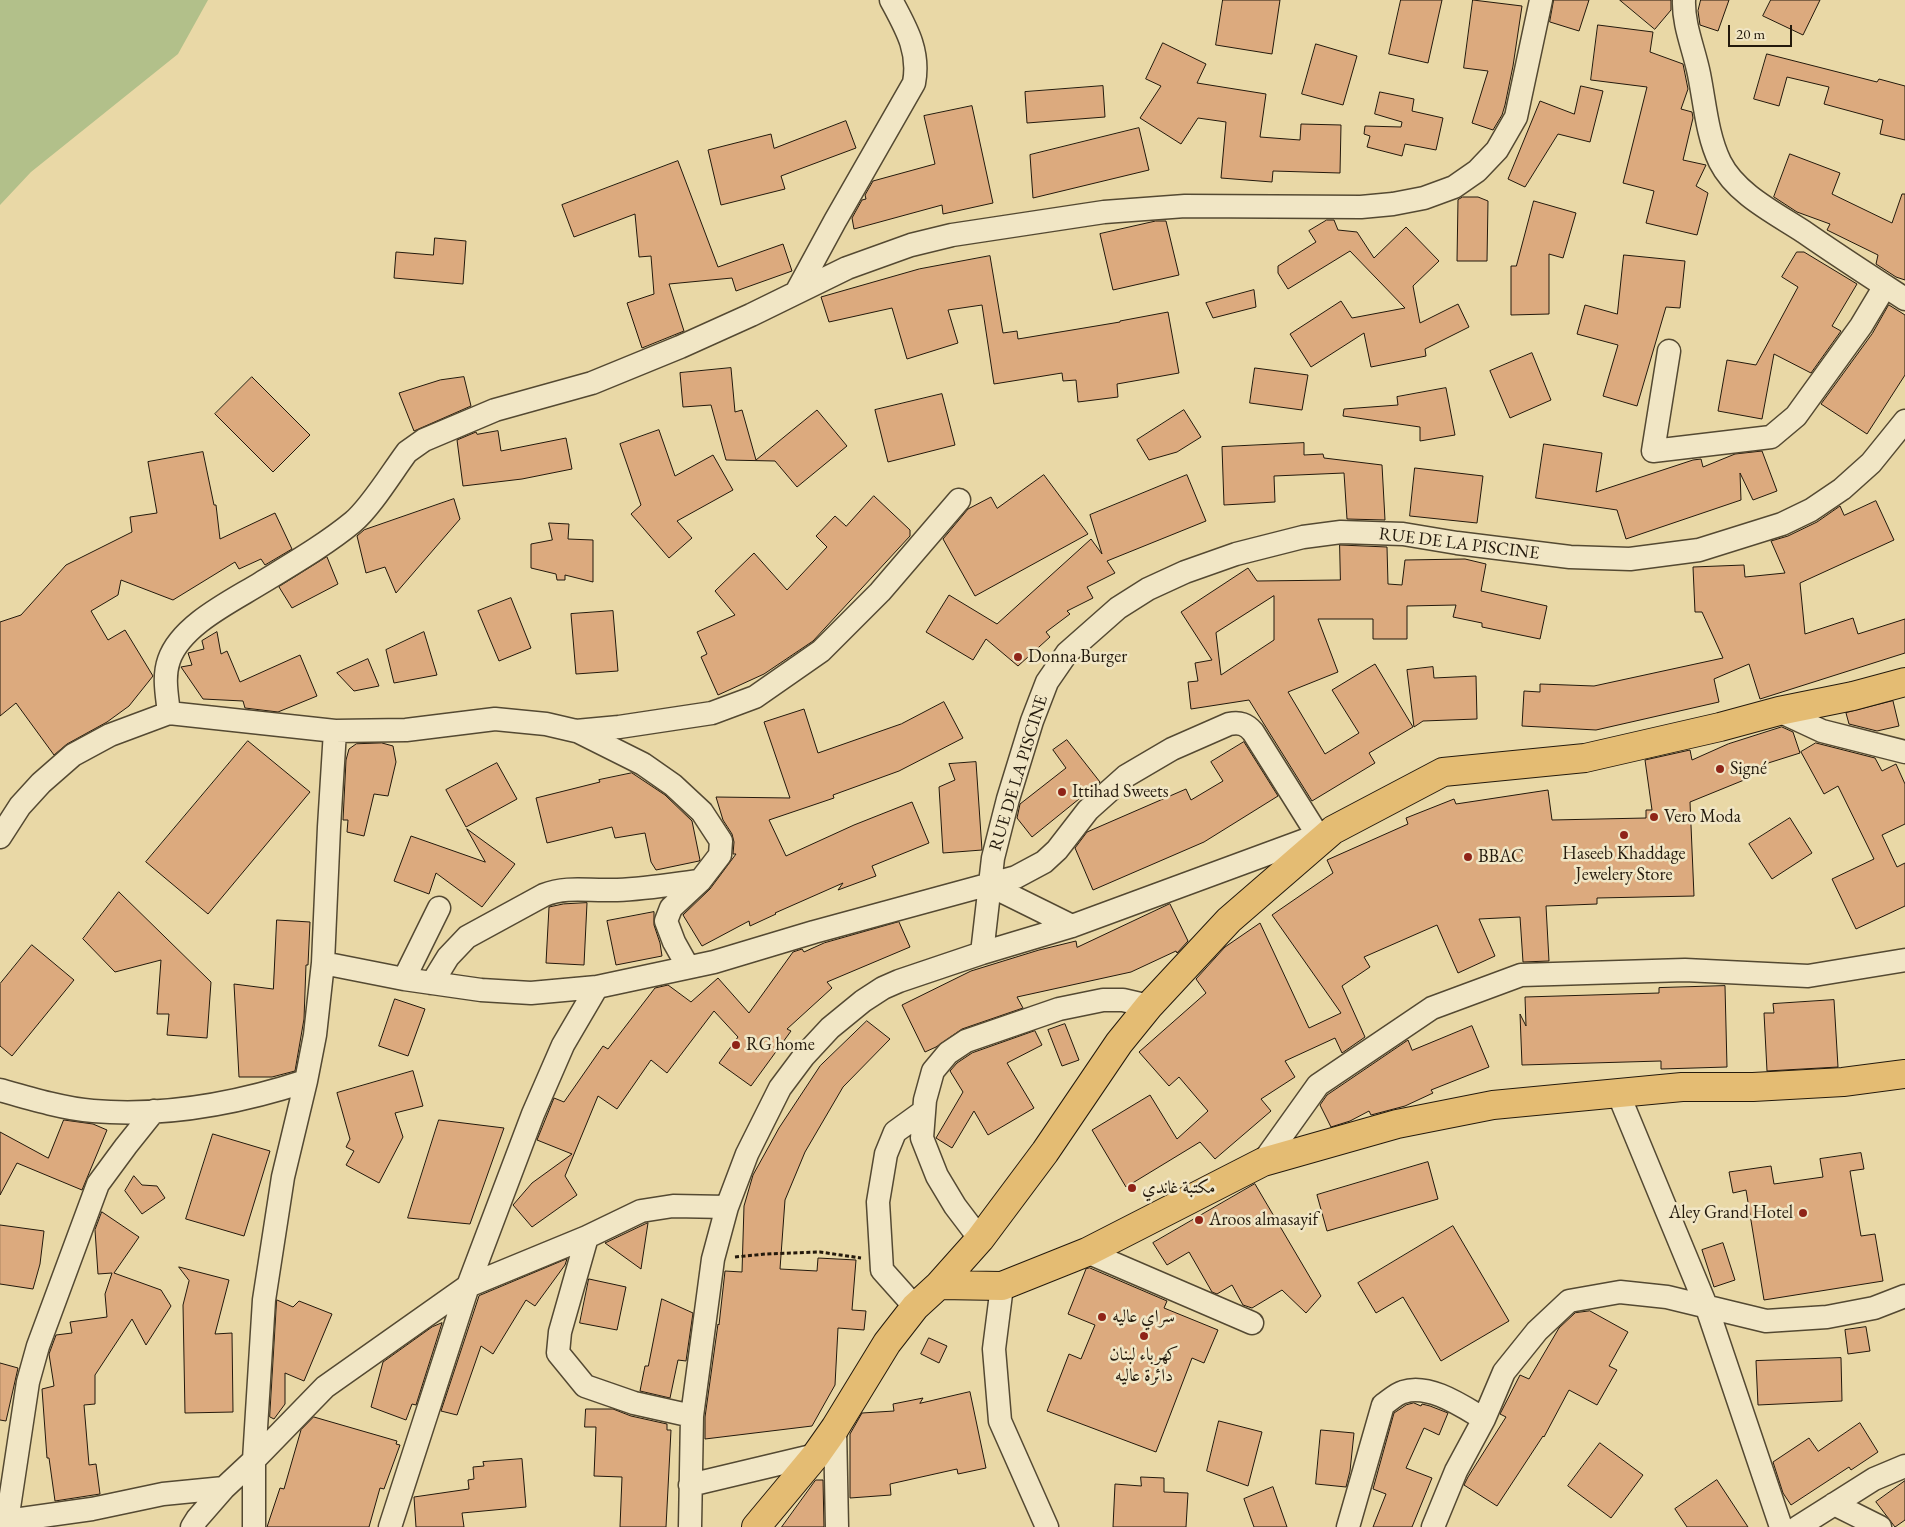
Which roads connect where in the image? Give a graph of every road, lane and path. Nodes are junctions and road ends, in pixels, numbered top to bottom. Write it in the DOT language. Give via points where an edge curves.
graph roads {
  1 [pos="890,0"];
  2 [pos="1541,0"];
  3 [pos="1684,0"];
  4 [pos="1885,286"];
  5 [pos="797,291"];
  6 [pos="1905,299"];
  7 [pos="1669,351"];
  8 [pos="1905,420"];
  9 [pos="959,500"];
  10 [pos="1905,682"];
  11 [pos="1779,711"];
  12 [pos="169,713"];
  13 [pos="335,731"];
  14 [pos="576,731"];
  15 [pos="1905,752"];
  16 [pos="1325,832"];
  17 [pos="0,837"];
  18 [pos="700,881"];
  19 [pos="989,885"];
  20 [pos="439,908"];
  21 [pos="1072,926"];
  22 [pos="982,953"];
  23 [pos="1905,960"];
  24 [pos="323,963"];
  25 [pos="688,968"];
  26 [pos="404,979"];
  27 [pos="432,983"];
  28 [pos="597,987"];
  29 [pos="1149,1006"];
  30 [pos="1905,1074"];
  31 [pos="306,1081"];
  32 [pos="0,1090"];
  33 [pos="1618,1093"];
  34 [pos="924,1110"];
  35 [pos="154,1111"];
  36 [pos="1263,1162"];
  37 [pos="727,1206"];
  38 [pos="587,1237"];
  39 [pos="980,1239"];
  40 [pos="1087,1252"];
  41 [pos="713,1259"];
  42 [pos="882,1270"];
  43 [pos="939,1285"];
  44 [pos="468,1286"];
  45 [pos="1002,1286"];
  46 [pos="1905,1296"];
  47 [pos="914,1307"];
  48 [pos="1707,1308"];
  49 [pos="1252,1323"];
  50 [pos="692,1416"];
  51 [pos="1484,1418"];
  52 [pos="835,1428"];
  53 [pos="816,1455"];
  54 [pos="254,1460"];
  55 [pos="1905,1466"];
  56 [pos="690,1485"];
  57 [pos="224,1488"];
  58 [pos="1834,1504"];
  59 [pos="3,1524"];
  60 [pos="192,1527"];
  61 [pos="254,1527"];
  62 [pos="390,1527"];
  63 [pos="690,1527"];
  64 [pos="756,1527"];
  65 [pos="837,1527"];
  66 [pos="1047,1527"];
  67 [pos="1348,1527"];
  68 [pos="1433,1527"];
  69 [pos="1781,1527"];
  70 [pos="1798,1527"];
  71 [pos="1880,1527"];
  1 -- 5 [label="street" via="909,34 917,68 914,83"];
  2 -- 5 [label="street" via="1516,117 1497,150 1478,171 1454,187 1424,198 1393,204 1361,207 1185,206 1104,212 952,235 878,256"];
  3 -- 4 [label="street" via="1683,10 1711,142 1730,178 1768,208"];
  4 -- 6 [label="street"];
  4 -- 7 [label="street" via="1796,416 1771,437 1653,451"];
  5 -- 12 [label="street" via="752,315 592,383 495,410 415,446 407,452 356,520 205,618 184,637 174,648 169,661 166,684"];
  8 -- 19 [label="street, RUE DE LA PISCINE" via="1871,463 1842,489 1811,510 1782,524 1699,550 1630,559 1570,557 1403,534 1341,532 1303,537 1244,552 1185,572 1148,589 1118,608 1067,653 1047,682 1008,799"];
  9 -- 14 [label="street" via="880,592 820,651 755,697 712,713"];
  10 -- 11 [label="main road"];
  11 -- 15 [label="street" via="1822,731"];
  11 -- 16 [label="main road" via="1585,758 1442,772"];
  12 -- 13 [label="street"];
  12 -- 17 [label="street" via="110,735 73,755 20,806"];
  13 -- 14 [label="street" via="406,730 495,719 546,724"];
  13 -- 24 [label="street"];
  14 -- 18 [label="street" via="644,764 702,812 721,841 720,855"];
  16 -- 19 [label="street" via="1253,732 1244,724 1229,724 1172,749 1126,776 1088,810 1044,862 1016,877"];
  16 -- 21 [label="street"];
  16 -- 29 [label="main road" via="1229,920"];
  18 -- 25 [label="street" via="671,908 666,921"];
  18 -- 27 [label="street" via="612,890 557,890 467,937 448,957"];
  19 -- 21 [label="street"];
  19 -- 22 [label="street, RUE DE LA PISCINE"];
  19 -- 25 [label="street"];
  20 -- 26 [label="street"];
  21 -- 22 [label="street"];
  22 -- 37 [label="street" via="883,988 830,1028 780,1088"];
  23 -- 36 [label="street" via="1808,976 1685,970 1521,975 1432,1008 1318,1085"];
  24 -- 26 [label="street"];
  24 -- 31 [label="street"];
  25 -- 28 [label="street"];
  26 -- 27 [label="street"];
  27 -- 28 [label="street" via="531,993"];
  28 -- 44 [label="street" via="563,1045 533,1114"];
  29 -- 34 [label="street" via="1123,1000 1103,1000 1060,1009 966,1041 948,1053 933,1071"];
  29 -- 39 [label="main road" via="1119,1043 1045,1152"];
  30 -- 33 [label="main road" via="1843,1082 1682,1087"];
  31 -- 35 [label="street" via="234,1102"];
  31 -- 54 [label="street" via="283,1177 264,1300"];
  32 -- 35 [label="street" via="92,1111"];
  33 -- 36 [label="main road" via="1493,1105 1397,1124"];
  33 -- 48 [label="street"];
  34 -- 39 [label="street" via="922,1138 937,1176"];
  34 -- 42 [label="street" via="895,1132 886,1154 878,1202"];
  35 -- 59 [label="street" via="98,1184 38,1346 28,1382"];
  36 -- 40 [label="main road"];
  37 -- 38 [label="street" via="673,1206 642,1211"];
  37 -- 41 [label="street"];
  38 -- 44 [label="street"];
  38 -- 50 [label="street" via="560,1332 558,1353 586,1386 634,1404"];
  39 -- 43 [label="main road"];
  40 -- 45 [label="main road"];
  40 -- 49 [label="street"];
  41 -- 42 [label="path" via="820,1252 868,1259"];
  41 -- 50 [label="street"];
  42 -- 47 [label="street"];
  43 -- 45 [label="main road"];
  43 -- 47 [label="main road"];
  44 -- 54 [label="street" via="324,1387"];
  44 -- 62 [label="street"];
  45 -- 66 [label="street" via="994,1349 1000,1421"];
  46 -- 48 [label="street" via="1874,1308 1827,1317 1766,1321"];
  47 -- 52 [label="main road" via="887,1343"];
  48 -- 51 [label="street" via="1667,1297 1620,1292 1569,1301 1537,1331 1504,1372"];
  48 -- 69 [label="street"];
  50 -- 56 [label="street"];
  51 -- 67 [label="street" via="1447,1398 1419,1389 1403,1392 1383,1404"];
  51 -- 68 [label="street" via="1456,1471"];
  52 -- 53 [label="main road"];
  52 -- 65 [label="street"];
  53 -- 56 [label="street"];
  53 -- 64 [label="main road"];
  54 -- 57 [label="street"];
  54 -- 61 [label="street"];
  55 -- 58 [label="street" via="1874,1479"];
  56 -- 63 [label="street"];
  57 -- 59 [label="street" via="163,1494"];
  57 -- 60 [label="street"];
  58 -- 70 [label="street"];
  58 -- 71 [label="street"];
}
